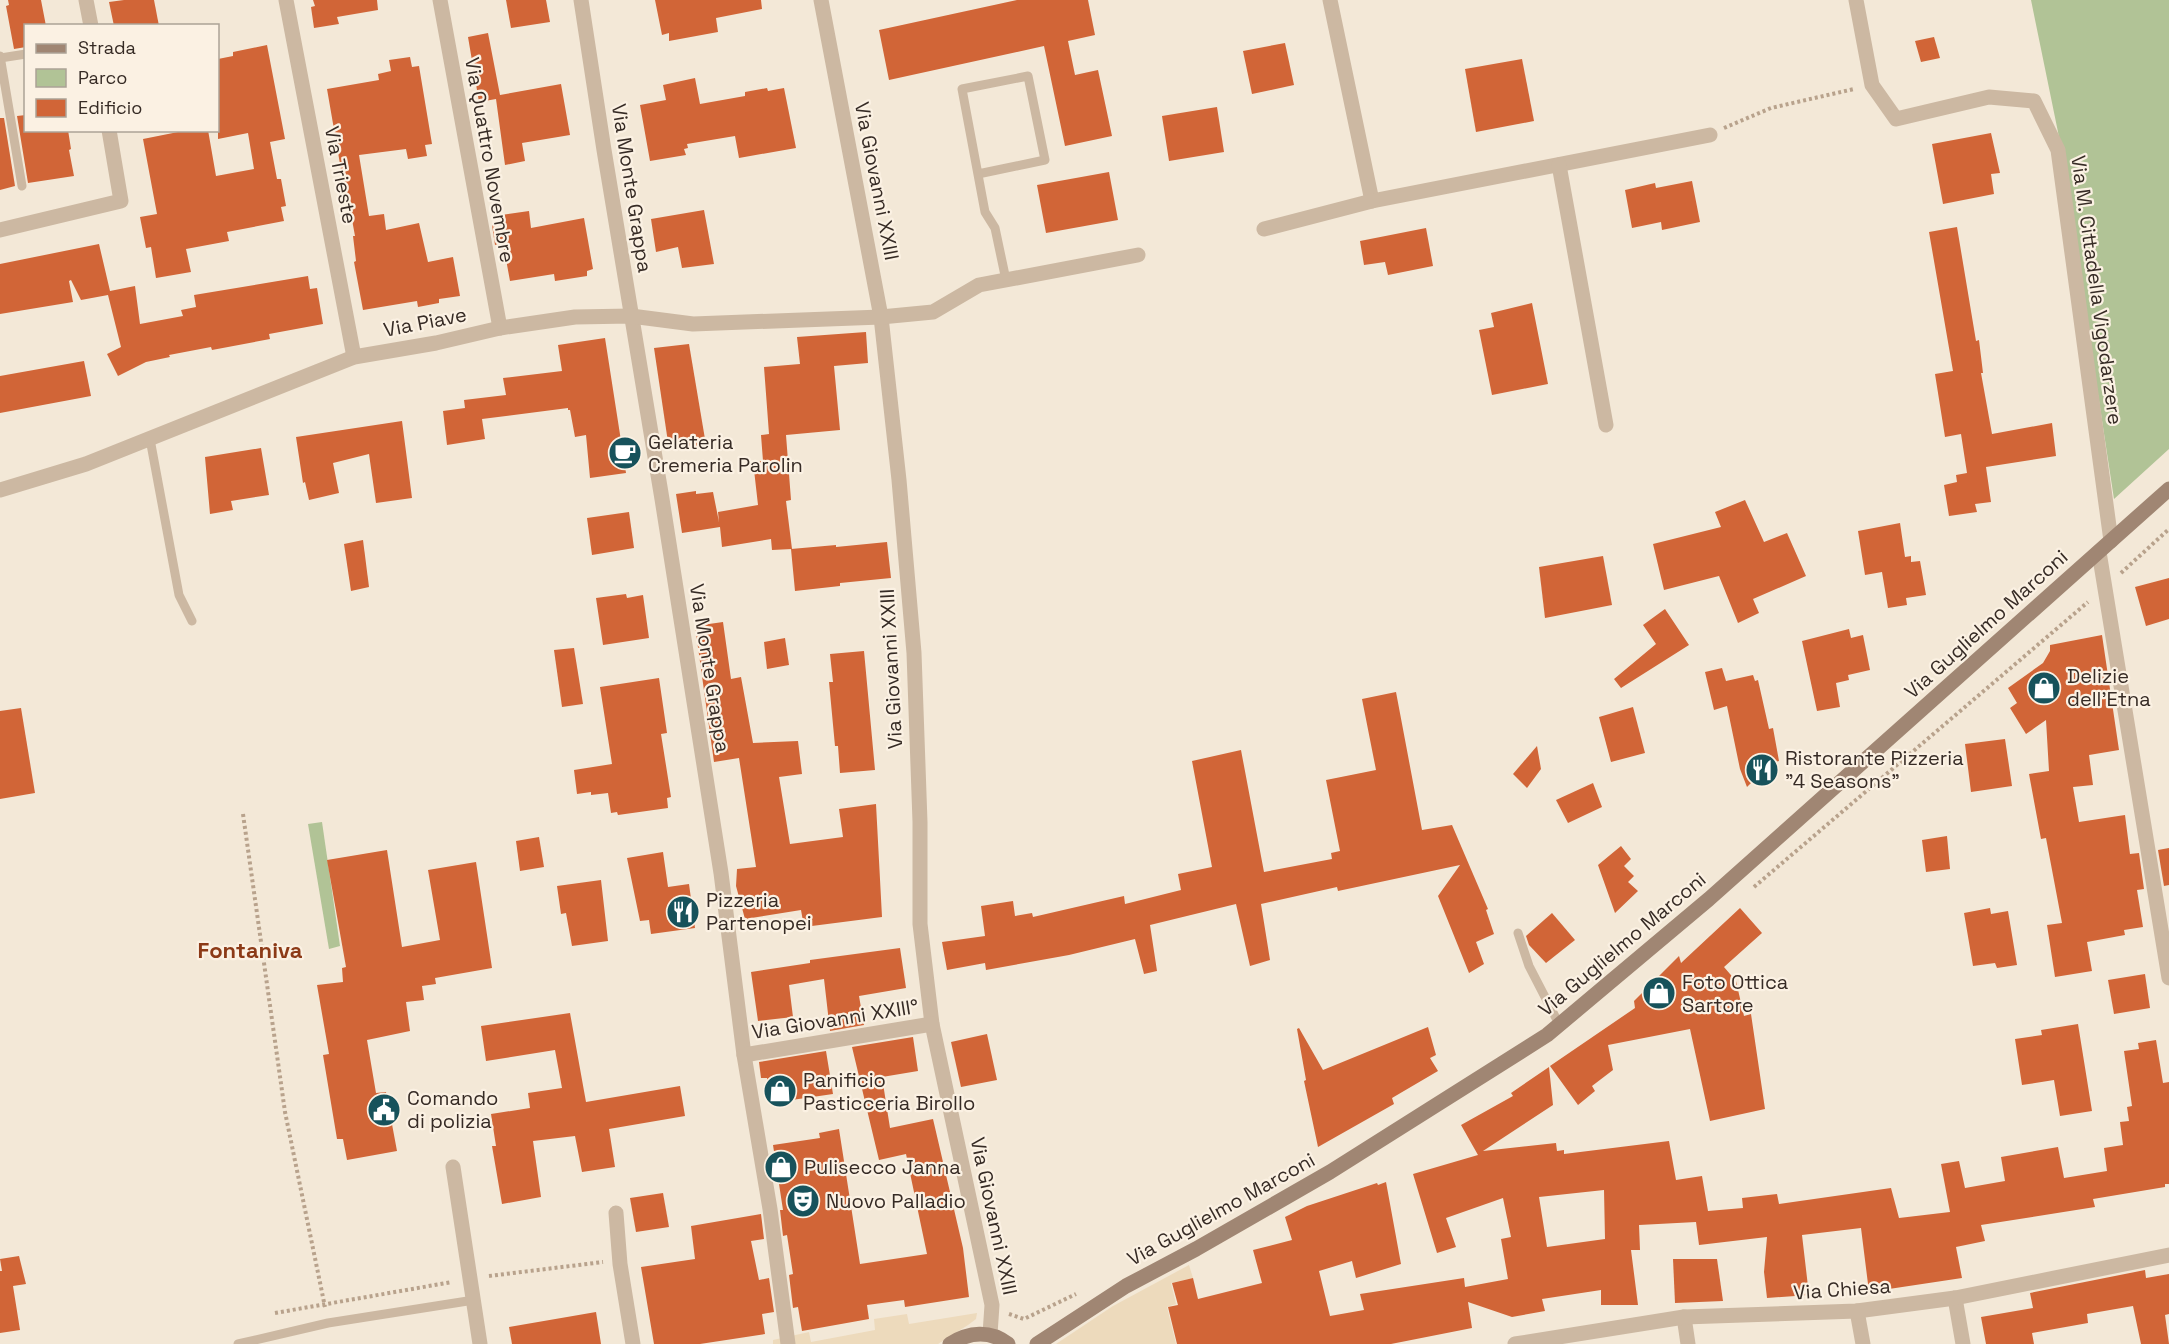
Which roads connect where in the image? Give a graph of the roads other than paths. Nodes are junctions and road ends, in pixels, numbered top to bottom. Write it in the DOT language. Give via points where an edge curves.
graph roads {
  1 [pos="86,0"];
  2 [pos="286,0"];
  3 [pos="440,0"];
  4 [pos="581,0"];
  5 [pos="821,0"];
  6 [pos="1330,0"];
  7 [pos="1856,0"];
  8 [pos="91,24"];
  9 [pos="24,54"];
  10 [pos="0,57"];
  11 [pos="109,132"];
  12 [pos="1710,135"];
  13 [pos="1559,165"];
  14 [pos="978,174"];
  15 [pos="22,186"];
  16 [pos="1372,201"];
  17 [pos="1264,229"];
  18 [pos="0,230"];
  19 [pos="1138,255"];
  20 [pos="1006,280"];
  21 [pos="631,316"];
  22 [pos="881,317"];
  23 [pos="500,328"];
  24 [pos="354,357"];
  25 [pos="1606,424"];
  26 [pos="150,439"];
  27 [pos="2169,489"];
  28 [pos="0,490"];
  29 [pos="2111,541"];
  30 [pos="2099,552"];
  31 [pos="192,621"];
  32 [pos="1518,933"];
  33 [pos="2169,978"];
  34 [pos="932,1024"];
  35 [pos="1559,1024"];
  36 [pos="744,1055"];
  37 [pos="453,1167"];
  38 [pos="616,1213"];
  39 [pos="2169,1255"];
  40 [pos="1955,1298"];
  41 [pos="474,1300"];
  42 [pos="1857,1311"];
  43 [pos="1684,1317"];
  44 [pos="990,1335"];
  45 [pos="238,1344"];
  46 [pos="480,1344"];
  47 [pos="633,1344"];
  48 [pos="788,1344"];
  49 [pos="950,1344"];
  50 [pos="1008,1344"];
  51 [pos="1037,1344"];
  52 [pos="1515,1344"];
  53 [pos="1688,1344"];
  54 [pos="1863,1344"];
  55 [pos="1964,1344"];
  1 -- 8 [label="street"];
  2 -- 24 [label="street, Via Trieste"];
  3 -- 23 [label="street, Via Quattro Novembre"];
  4 -- 21 [label="street, Via Monte Grappa"];
  5 -- 22 [label="street, Via Giovanni XXIII"];
  6 -- 16 [label="street"];
  7 -- 29 [label="street, Via M. Cittadella Vigodarzere" via="1872,85 1896,119 1989,97 2034,101 2058,150"];
  9 -- 10 [label="lane"];
  10 -- 15 [label="lane"];
  11 -- 18 [label="street" via="121,201"];
  12 -- 13 [label="street"];
  13 -- 16 [label="street"];
  13 -- 25 [label="street"];
  14 -- 14 [label="lane" via="962,89 1028,76 1045,160"];
  14 -- 20 [label="lane"];
  16 -- 17 [label="street"];
  19 -- 20 [label="street, Via Piave"];
  20 -- 22 [label="street, Via Piave" via="979,285 933,312"];
  21 -- 22 [label="street, Via Piave" via="693,324"];
  21 -- 23 [label="street, Via Piave" via="575,317"];
  21 -- 36 [label="street, Via Monte Grappa" via="721,873"];
  22 -- 34 [label="street, Via Giovanni XXIII" via="914,653 920,924"];
  23 -- 24 [label="street, Via Piave"];
  24 -- 26 [label="street, Via Piave"];
  26 -- 28 [label="street, Via Piave" via="86,464"];
  26 -- 31 [label="lane" via="179,595"];
  27 -- 29 [label="street, Via Guglielmo Marconi"];
  29 -- 30 [label="street, Via Guglielmo Marconi"];
  30 -- 33 [label="street"];
  30 -- 35 [label="street, Via Guglielmo Marconi" via="1709,899"];
  32 -- 35 [label="lane" via="1529,966"];
  34 -- 36 [label="street, Via Giovanni XXIII°"];
  34 -- 44 [label="street, Via Giovanni XXIII" via="992,1305"];
  35 -- 51 [label="street, Via Guglielmo Marconi" via="1330,1172 1126,1286"];
  36 -- 48 [label="street, Via Monte Grappa"];
  37 -- 41 [label="street"];
  38 -- 47 [label="street"];
  39 -- 40 [label="street, Via Chiesa"];
  40 -- 42 [label="street, Via Chiesa"];
  40 -- 55 [label="street"];
  41 -- 45 [label="lane" via="328,1323"];
  41 -- 46 [label="street"];
  42 -- 43 [label="street, Via Chiesa"];
  42 -- 54 [label="street"];
  43 -- 52 [label="street, Via Chiesa"];
  43 -- 53 [label="street"];
  44 -- 49 [label="street" via="963,1336"];
  44 -- 50 [label="street"];
}
